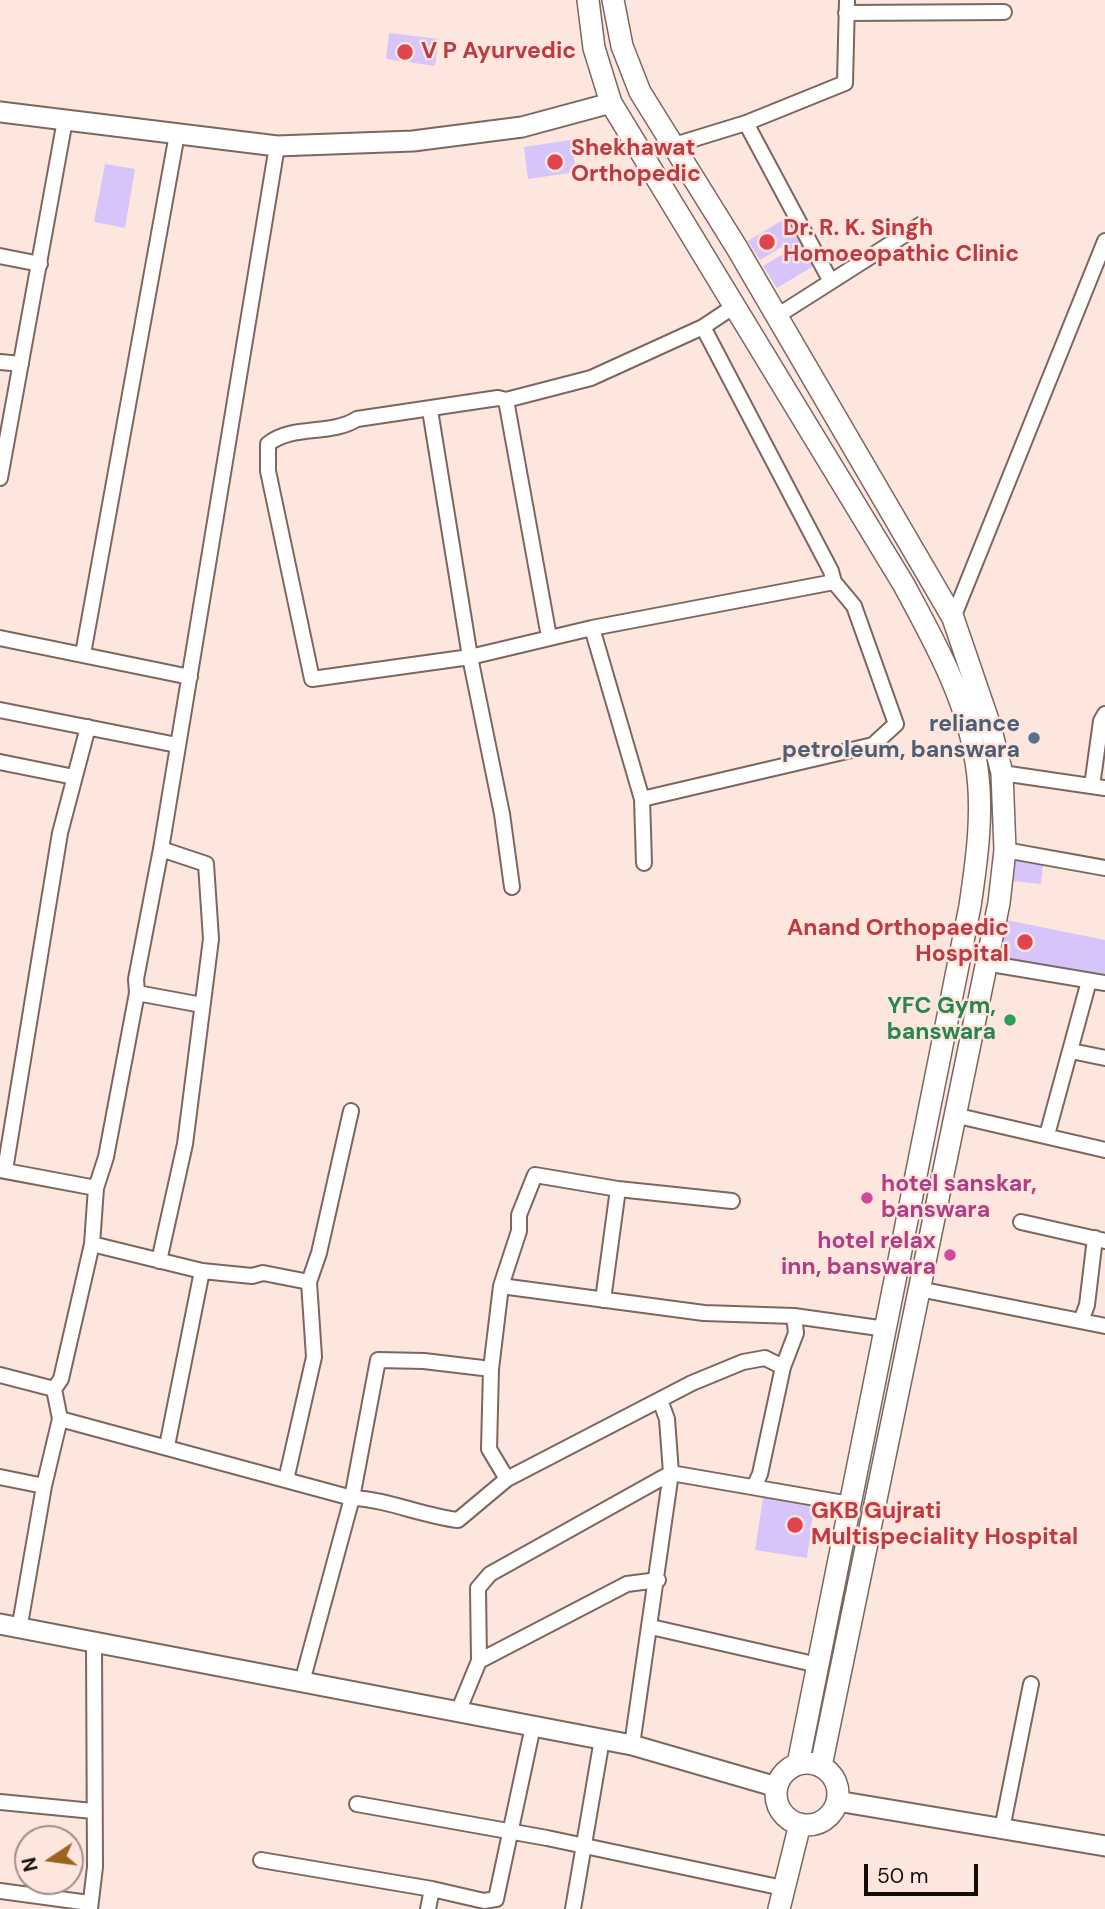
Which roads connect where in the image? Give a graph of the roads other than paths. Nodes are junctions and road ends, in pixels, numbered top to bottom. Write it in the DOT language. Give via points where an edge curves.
graph roads {
  1 [pos="588,0"];
  2 [pos="612,0"];
  3 [pos="846,7"];
  4 [pos="1004,12"];
  5 [pos="611,103"];
  6 [pos="0,113"];
  7 [pos="65,121"];
  8 [pos="746,123"];
  9 [pos="177,134"];
  10 [pos="277,146"];
  11 [pos="671,146"];
  12 [pos="920,225"];
  13 [pos="1105,241"];
  14 [pos="0,256"];
  15 [pos="40,264"];
  16 [pos="830,280"];
  17 [pos="736,306"];
  18 [pos="777,316"];
  19 [pos="703,327"];
  20 [pos="0,362"];
  21 [pos="21,364"];
  22 [pos="506,400"];
  23 [pos="430,410"];
  24 [pos="0,478"];
  25 [pos="834,582"];
  26 [pos="953,618"];
  27 [pos="592,628"];
  28 [pos="549,637"];
  29 [pos="0,638"];
  30 [pos="83,654"];
  31 [pos="470,657"];
  32 [pos="190,677"];
  33 [pos="0,710"];
  34 [pos="1105,715"];
  35 [pos="88,727"];
  36 [pos="177,745"];
  37 [pos="0,761"];
  38 [pos="1002,773"];
  39 [pos="74,778"];
  40 [pos="1099,787"];
  41 [pos="642,799"];
  42 [pos="161,849"];
  43 [pos="1004,850"];
  44 [pos="644,863"];
  45 [pos="1105,868"];
  46 [pos="512,887"];
  47 [pos="985,963"];
  48 [pos="1089,981"];
  49 [pos="1105,983"];
  50 [pos="137,993"];
  51 [pos="202,1005"];
  52 [pos="1071,1051"];
  53 [pos="1105,1058"];
  54 [pos="351,1111"];
  55 [pos="954,1115"];
  56 [pos="1047,1135"];
  57 [pos="1105,1150"];
  58 [pos="2,1170"];
  59 [pos="96,1188"];
  60 [pos="618,1189"];
  61 [pos="732,1201"];
  62 [pos="1021,1222"];
  63 [pos="1100,1240"];
  64 [pos="92,1244"];
  65 [pos="159,1261"];
  66 [pos="202,1271"];
  67 [pos="309,1282"];
  68 [pos="501,1286"];
  69 [pos="919,1289"];
  70 [pos="603,1300"];
  71 [pos="794,1316"];
  72 [pos="1081,1321"];
  73 [pos="1105,1326"];
  74 [pos="886,1329"];
  75 [pos="783,1367"];
  76 [pos="491,1369"];
  77 [pos="0,1375"];
  78 [pos="54,1389"];
  79 [pos="660,1400"];
  80 [pos="60,1419"];
  81 [pos="167,1447"];
  82 [pos="671,1473"];
  83 [pos="0,1477"];
  84 [pos="507,1479"];
  85 [pos="286,1480"];
  86 [pos="44,1486"];
  87 [pos="754,1487"];
  88 [pos="352,1498"];
  89 [pos="850,1504"];
  90 [pos="657,1580"];
  91 [pos="13,1627"];
  92 [pos="651,1627"];
  93 [pos="94,1642"];
  94 [pos="479,1661"];
  95 [pos="818,1665"];
  96 [pos="302,1682"];
  97 [pos="1031,1684"];
  98 [pos="458,1712"];
  99 [pos="533,1726"];
  100 [pos="601,1739"];
  101 [pos="632,1745"];
  102 [pos="798,1764"];
  103 [pos="821,1766"];
  104 [pos="777,1787"];
  105 [pos="837,1801"];
  106 [pos="0,1802"];
  107 [pos="357,1804"];
  108 [pos="93,1811"];
  109 [pos="800,1824"];
  110 [pos="1002,1829"];
  111 [pos="510,1832"];
  112 [pos="586,1846"];
  113 [pos="1105,1846"];
  114 [pos="261,1860"];
  115 [pos="432,1889"];
  116 [pos="0,1891"];
  117 [pos="781,1899"];
  118 [pos="89,1906"];
  119 [pos="428,1909"];
  120 [pos="573,1909"];
  1 -- 5 [label="main road" via="594,48"];
  2 -- 11 [label="main road" via="622,46 640,92"];
  3 -- 4 [label="street"];
  3 -- 8 [label="street" via="845,83"];
  5 -- 10 [label="main road" via="522,127 413,141"];
  5 -- 17 [label="main road"];
  6 -- 7 [label="main road"];
  7 -- 9 [label="main road"];
  7 -- 15 [label="street"];
  8 -- 11 [label="street"];
  8 -- 16 [label="street"];
  9 -- 10 [label="main road"];
  9 -- 30 [label="street"];
  10 -- 32 [label="street"];
  11 -- 18 [label="main road"];
  12 -- 16 [label="street"];
  13 -- 26 [label="street"];
  14 -- 15 [label="street"];
  15 -- 21 [label="street"];
  16 -- 18 [label="street"];
  17 -- 19 [label="street"];
  17 -- 74 [label="main road" via="904,585 942,657 976,762 977,860 970,905"];
  18 -- 26 [label="main road"];
  19 -- 22 [label="street" via="591,378"];
  19 -- 25 [label="street"];
  20 -- 21 [label="street"];
  21 -- 24 [label="street"];
  22 -- 23 [label="street"];
  22 -- 28 [label="street"];
  23 -- 31 [label="street"];
  23 -- 31 [label="street" via="279,435 268,444 268,471 312,679"];
  25 -- 27 [label="street"];
  25 -- 41 [label="street" via="854,606 896,724 873,745"];
  26 -- 38 [label="main road"];
  27 -- 28 [label="street"];
  27 -- 41 [label="street"];
  28 -- 31 [label="street"];
  29 -- 30 [label="street"];
  30 -- 32 [label="street"];
  31 -- 46 [label="street"];
  32 -- 36 [label="street"];
  33 -- 35 [label="street"];
  34 -- 40 [label="street" via="1101,720"];
  35 -- 36 [label="street"];
  35 -- 39 [label="street"];
  36 -- 42 [label="street"];
  37 -- 39 [label="street"];
  38 -- 40 [label="street"];
  38 -- 43 [label="main road"];
  39 -- 58 [label="street" via="38,952"];
  41 -- 44 [label="street"];
  42 -- 50 [label="street"];
  42 -- 51 [label="street" via="206,864 211,939"];
  43 -- 45 [label="street"];
  43 -- 47 [label="main road" via="999,903"];
  47 -- 48 [label="street"];
  47 -- 55 [label="main road"];
  48 -- 49 [label="street"];
  48 -- 52 [label="street"];
  50 -- 51 [label="street"];
  50 -- 59 [label="street"];
  51 -- 65 [label="street" via="184,1144"];
  52 -- 53 [label="street"];
  52 -- 56 [label="street"];
  54 -- 67 [label="street"];
  55 -- 56 [label="street"];
  55 -- 69 [label="main road"];
  56 -- 57 [label="street"];
  58 -- 59 [label="street"];
  59 -- 64 [label="street"];
  60 -- 61 [label="street"];
  60 -- 68 [label="street" via="535,1175"];
  60 -- 70 [label="street"];
  62 -- 63 [label="street"];
  63 -- 72 [label="street"];
  64 -- 65 [label="street"];
  64 -- 78 [label="street" via="61,1379"];
  65 -- 66 [label="street"];
  66 -- 67 [label="street" via="263,1273"];
  66 -- 81 [label="street"];
  67 -- 85 [label="street" via="314,1357"];
  68 -- 70 [label="street"];
  68 -- 76 [label="street"];
  69 -- 72 [label="street"];
  69 -- 103 [label="main road"];
  70 -- 71 [label="street" via="704,1313"];
  71 -- 74 [label="street"];
  71 -- 75 [label="street" via="796,1333"];
  72 -- 73 [label="street"];
  74 -- 89 [label="main road"];
  75 -- 79 [label="street" via="765,1358 743,1362"];
  75 -- 87 [label="street"];
  76 -- 84 [label="street" via="489,1449"];
  76 -- 88 [label="street" via="378,1360"];
  77 -- 78 [label="street"];
  78 -- 80 [label="street"];
  79 -- 82 [label="street" via="667,1419"];
  79 -- 84 [label="street"];
  80 -- 81 [label="street"];
  80 -- 86 [label="street"];
  81 -- 85 [label="street"];
  82 -- 87 [label="street"];
  82 -- 90 [label="street"];
  82 -- 94 [label="street" via="490,1574 478,1588"];
  83 -- 86 [label="street"];
  84 -- 88 [label="street" via="458,1520"];
  85 -- 88 [label="street"];
  86 -- 91 [label="street"];
  87 -- 89 [label="street"];
  88 -- 96 [label="street"];
  89 -- 95 [label="main road"];
  90 -- 92 [label="street"];
  90 -- 94 [label="street" via="627,1584"];
  91 -- 93 [label="main road"];
  92 -- 95 [label="street"];
  92 -- 101 [label="street"];
  93 -- 96 [label="main road"];
  93 -- 108 [label="street"];
  94 -- 98 [label="street"];
  95 -- 102 [label="main road"];
  96 -- 98 [label="main road"];
  97 -- 110 [label="street"];
  98 -- 99 [label="main road"];
  99 -- 100 [label="main road"];
  99 -- 111 [label="street"];
  100 -- 101 [label="main road"];
  100 -- 112 [label="street"];
  101 -- 104 [label="main road"];
  102 -- 103 [label="main road"];
  102 -- 104 [label="main road" via="784,1773"];
  103 -- 105 [label="main road" via="833,1777"];
  104 -- 109 [label="main road" via="781,1810"];
  105 -- 109 [label="main road" via="823,1820"];
  105 -- 110 [label="main road"];
  106 -- 108 [label="street"];
  107 -- 111 [label="street"];
  108 -- 118 [label="street" via="95,1867"];
  109 -- 117 [label="main road"];
  110 -- 113 [label="main road"];
  111 -- 112 [label="street"];
  111 -- 115 [label="street" via="496,1899 484,1901"];
  112 -- 117 [label="street"];
  112 -- 120 [label="street"];
  114 -- 115 [label="street"];
  115 -- 119 [label="street"];
  116 -- 118 [label="street"];
}
